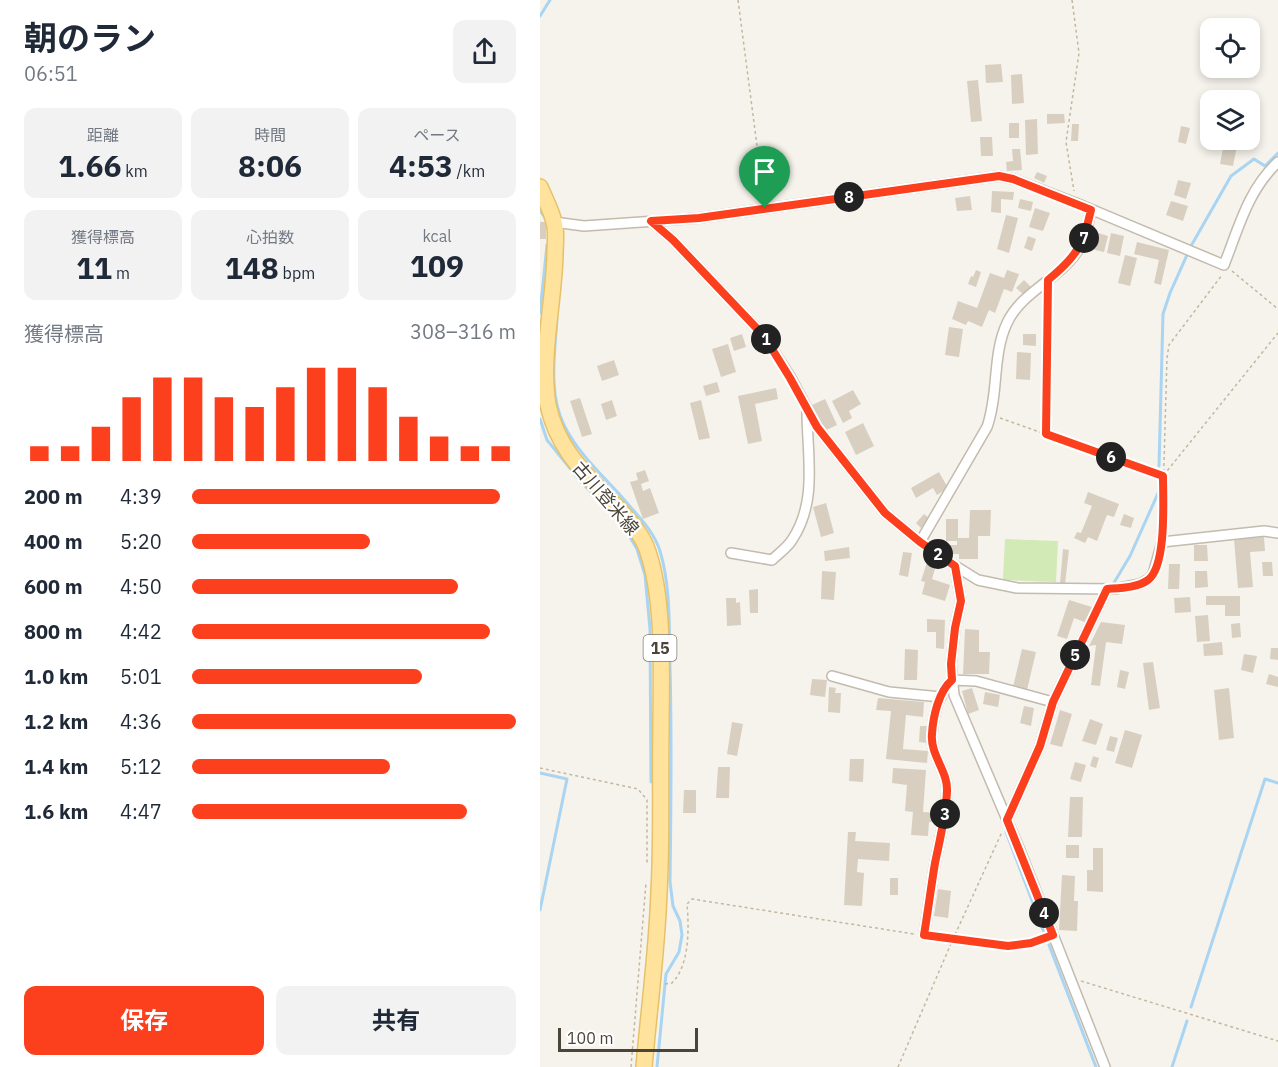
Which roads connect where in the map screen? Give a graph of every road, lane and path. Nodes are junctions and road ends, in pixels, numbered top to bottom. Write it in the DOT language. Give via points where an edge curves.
graph roads {
  1 [pos="738,0"];
  2 [pos="1072,0"];
  3 [pos="1278,162"];
  4 [pos="540,188"];
  5 [pos="1076,203"];
  6 [pos="765,208"];
  7 [pos="1091,210"];
  8 [pos="651,221"];
  9 [pos="554,222"];
  10 [pos="1224,264"];
  11 [pos="1048,280"];
  12 [pos="1278,309"];
  13 [pos="1278,333"];
  14 [pos="807,409"];
  15 [pos="991,414"];
  16 [pos="1046,434"];
  17 [pos="1163,476"];
  18 [pos="1278,533"];
  19 [pos="920,542"];
  20 [pos="1162,542"];
  21 [pos="731,554"];
  22 [pos="955,566"];
  23 [pos="1111,589"];
  24 [pos="832,676"];
  25 [pos="952,680"];
  26 [pos="942,697"];
  27 [pos="1053,702"];
  28 [pos="540,768"];
  29 [pos="1007,820"];
  30 [pos="647,871"];
  31 [pos="646,882"];
  32 [pos="924,935"];
  33 [pos="1053,935"];
  34 [pos="953,939"];
  35 [pos="1072,983"];
  36 [pos="668,984"];
  37 [pos="1278,1041"];
  38 [pos="631,1067"];
  39 [pos="644,1067"];
  40 [pos="898,1067"];
  41 [pos="1105,1067"];
  1 -- 6 [label="path"];
  2 -- 5 [label="path" via="1079,53 1066,142"];
  3 -- 10 [label="street" via="1253,191"];
  4 -- 9 [label="main road, 古川登米線 / 15"];
  5 -- 6 [label="street" via="999,176"];
  5 -- 7 [label="street"];
  6 -- 8 [label="street"];
  7 -- 10 [label="street"];
  7 -- 11 [label="street" via="1078,250"];
  8 -- 9 [label="street" via="584,226"];
  8 -- 14 [label="street" via="764,336"];
  9 -- 39 [label="main road, 古川登米線 / 15" via="555,264 544,380 547,404 560,441 570,456 628,519 647,548 655,583 661,672 661,851"];
  10 -- 12 [label="path"];
  10 -- 17 [label="path" via="1224,272 1170,345"];
  11 -- 15 [label="street" via="1021,303 1008,321 1000,345"];
  11 -- 16 [label="path"];
  13 -- 17 [label="path"];
  14 -- 19 [label="street" via="885,513"];
  14 -- 21 [label="street" via="810,487 802,521 791,542 772,560"];
  15 -- 16 [label="path"];
  15 -- 19 [label="street"];
  16 -- 17 [label="path"];
  17 -- 20 [label="path"];
  18 -- 20 [label="street" via="1264,531"];
  19 -- 22 [label="street"];
  20 -- 23 [label="street" via="1149,579"];
  22 -- 23 [label="street" via="978,580 1017,588"];
  22 -- 25 [label="street" via="961,601"];
  23 -- 27 [label="street"];
  24 -- 26 [label="street" via="889,692"];
  25 -- 26 [label="street"];
  25 -- 27 [label="street" via="976,681"];
  25 -- 29 [label="street" via="954,695"];
  26 -- 32 [label="street" via="932,742 947,790"];
  27 -- 29 [label="street" via="1040,746"];
  28 -- 30 [label="path" via="638,789 647,800"];
  29 -- 33 [label="street"];
  29 -- 34 [label="path"];
  31 -- 38 [label="path"];
  32 -- 34 [label="path"];
  32 -- 36 [label="path" via="692,899 687,904 688,940 681,968"];
  33 -- 34 [label="path" via="1008,946"];
  33 -- 35 [label="street"];
  34 -- 40 [label="path"];
  35 -- 37 [label="path" via="1081,981"];
  35 -- 41 [label="street"];
}
